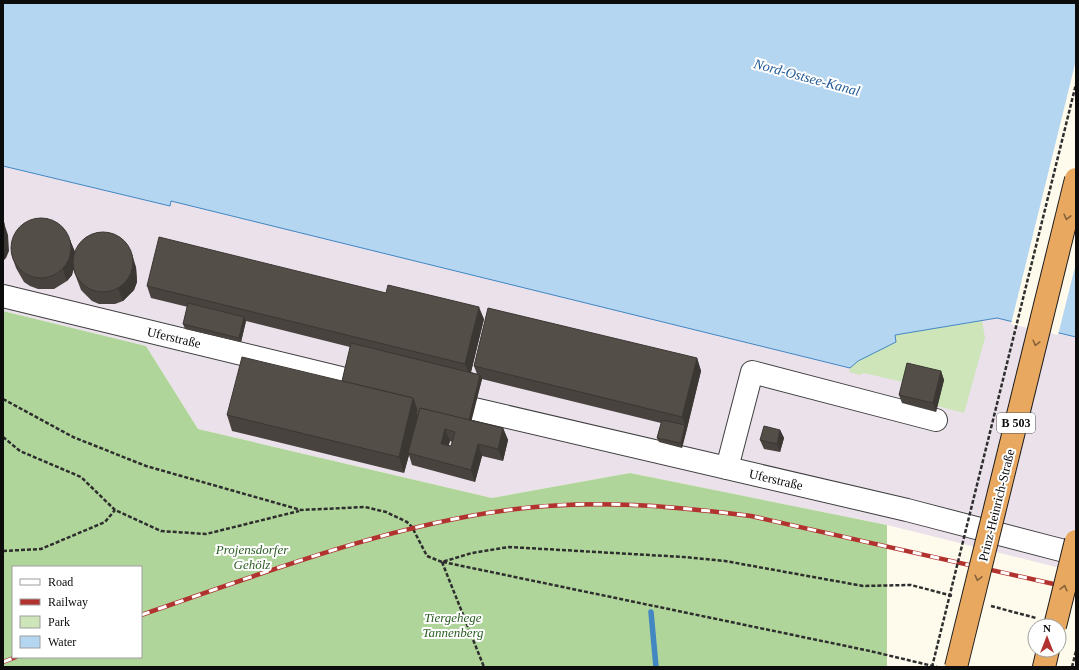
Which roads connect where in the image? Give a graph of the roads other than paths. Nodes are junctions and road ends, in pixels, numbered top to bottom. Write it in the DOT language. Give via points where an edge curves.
graph roads {
  1 [pos="1076,179"];
  2 [pos="3,296"];
  3 [pos="345,379"];
  4 [pos="474,409"];
  5 [pos="936,420"];
  6 [pos="727,468"];
  7 [pos="1076,541"];
  8 [pos="1076,554"];
  9 [pos="1048,618"];
  10 [pos="956,667"];
  1 -- 10 [label="highway, Prinz-Heinrich-Straße / B 503, one-way, bridge"];
  2 -- 3 [label="street, Uferstraße"];
  4 -- 6 [label="street, Uferstraße"];
  5 -- 6 [label="street" via="752,372"];
  6 -- 8 [label="street, Uferstraße"];
  9 -- 7 [label="highway, one-way, bridge"];
}
